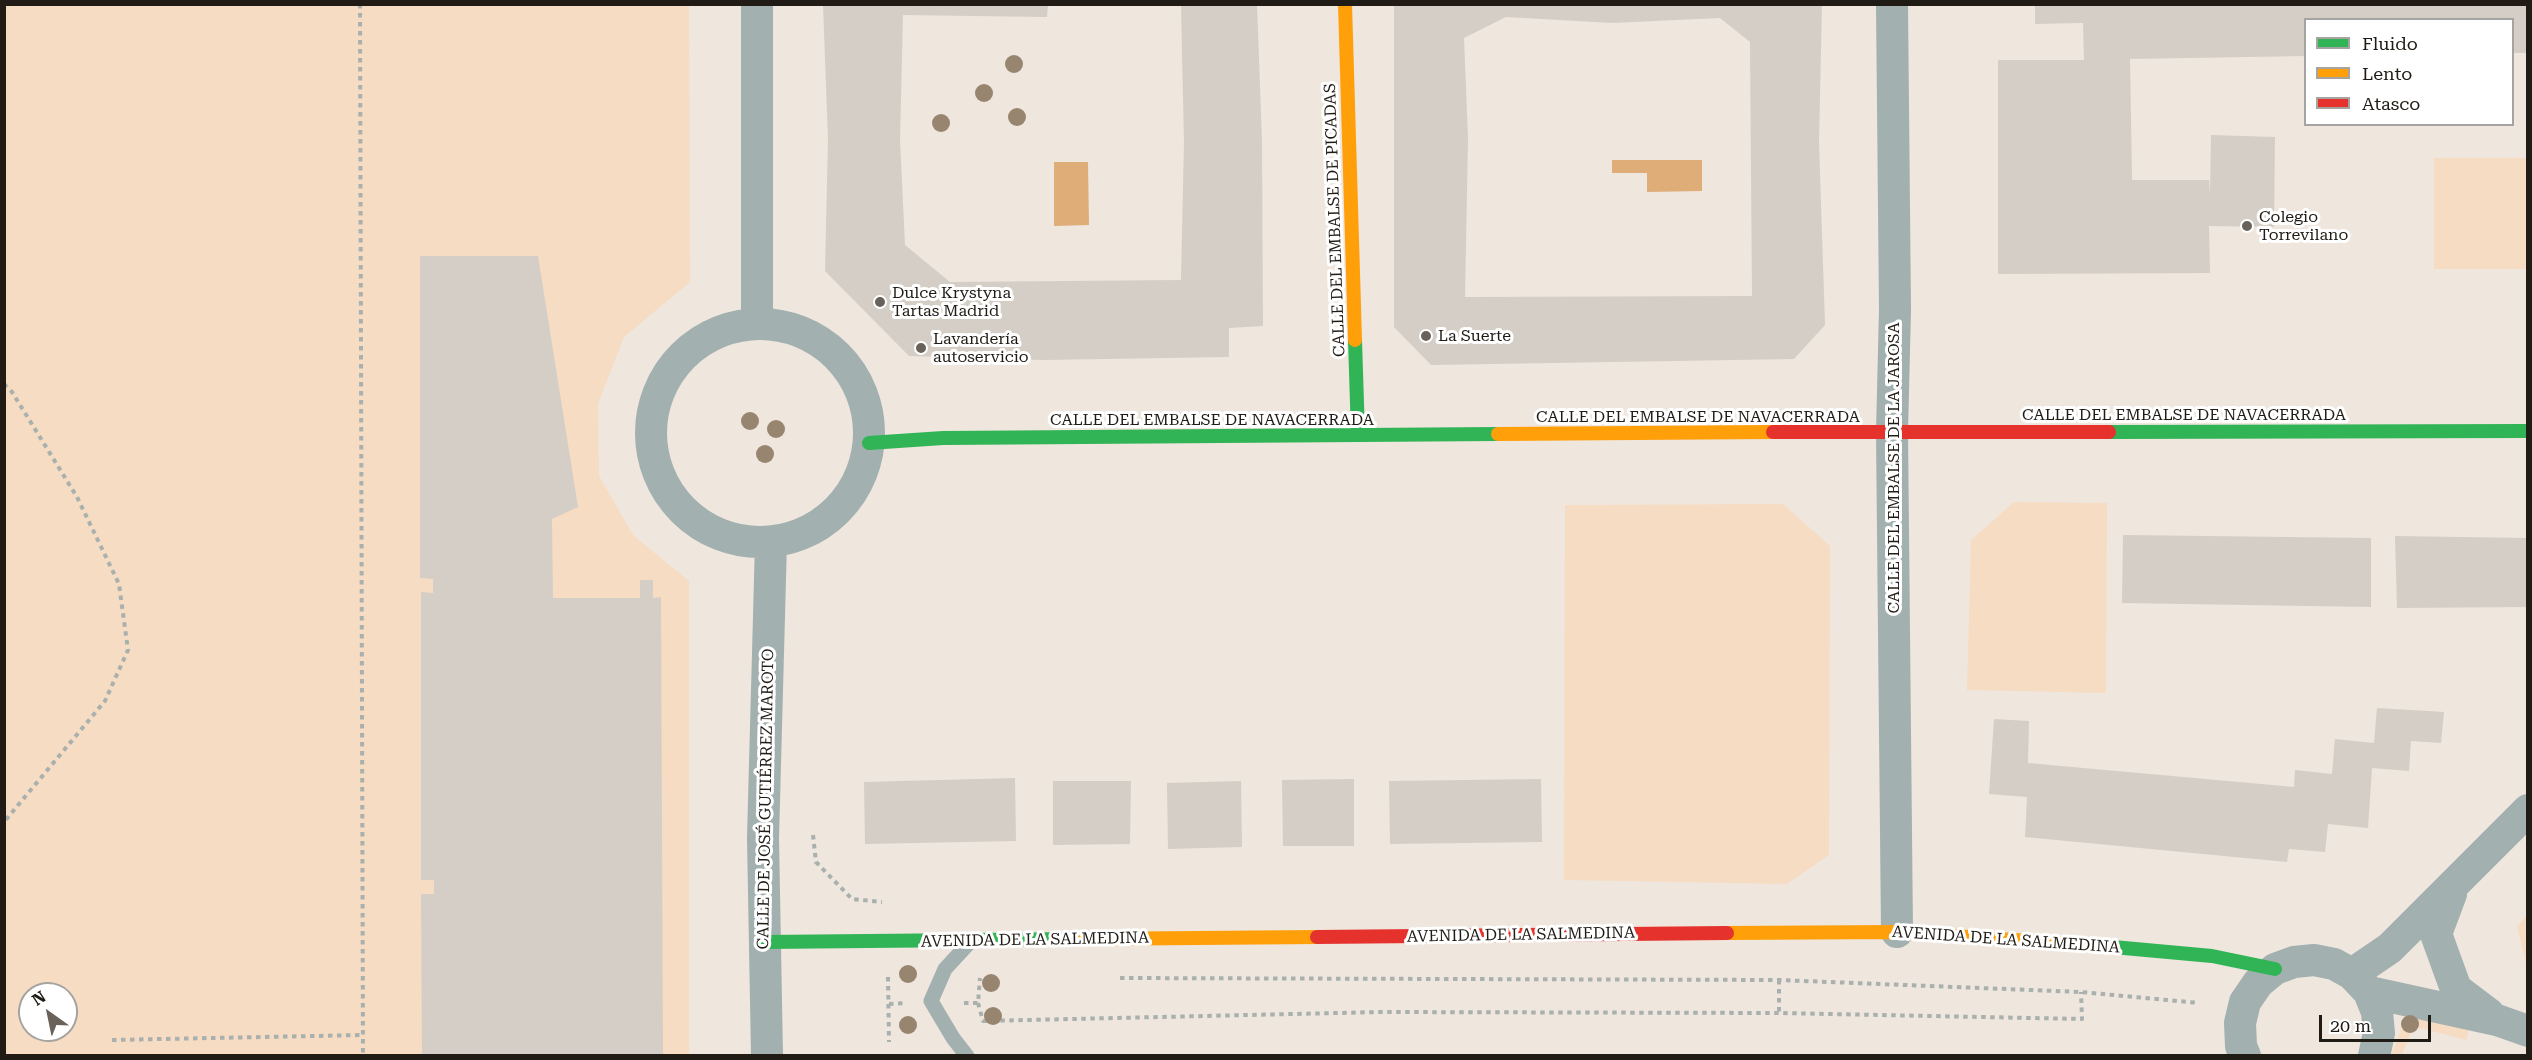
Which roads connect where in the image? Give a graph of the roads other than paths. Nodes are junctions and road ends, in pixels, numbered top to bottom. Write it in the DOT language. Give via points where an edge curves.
graph roads {
  1 [pos="758,4"];
  2 [pos="1345,4"];
  3 [pos="1892,4"];
  4 [pos="757,323"];
  5 [pos="2528,431"];
  6 [pos="1892,432"];
  7 [pos="1358,435"];
  8 [pos="869,443"];
  9 [pos="771,542"];
  10 [pos="2528,810"];
  11 [pos="2454,884"];
  12 [pos="1898,932"];
  13 [pos="972,940"];
  14 [pos="764,942"];
  15 [pos="2275,969"];
  16 [pos="2360,983"];
  17 [pos="2497,1020"];
  18 [pos="2528,1031"];
  19 [pos="767,1056"];
  20 [pos="968,1056"];
  21 [pos="2245,1056"];
  22 [pos="2374,1056"];
  1 -- 4 [label="street"];
  2 -- 7 [label="street, CALLE DEL EMBALSE DE PICADAS"];
  3 -- 6 [label="street, CALLE DEL EMBALSE DE LA JAROSA"];
  4 -- 8 [label="street" via="794,328 826,345 852,372 866,406"];
  4 -- 9 [label="street" via="726,329 697,343 674,366 658,393 651,424 653,456 664,485 683,511 709,530 739,540"];
  5 -- 6 [label="street, CALLE DEL EMBALSE DE NAVACERRADA"];
  6 -- 7 [label="street, CALLE DEL EMBALSE DE NAVACERRADA"];
  6 -- 12 [label="street, CALLE DEL EMBALSE DE LA JAROSA"];
  7 -- 8 [label="street, CALLE DEL EMBALSE DE NAVACERRADA" via="943,438"];
  8 -- 9 [label="street" via="859,479 838,510 807,531"];
  9 -- 14 [label="street, CALLE DE JOSÉ GUTIÉRREZ MAROTO"];
  10 -- 11 [label="street"];
  11 -- 16 [label="street"];
  11 -- 17 [label="street" via="2436,934 2456,989"];
  12 -- 13 [label="street, AVENIDA DE LA SALMEDINA"];
  12 -- 15 [label="street, AVENIDA DE LA SALMEDINA" via="2212,956"];
  13 -- 14 [label="street, AVENIDA DE LA SALMEDINA"];
  13 -- 20 [label="lane" via="945,969 931,1001"];
  14 -- 19 [label="street, CALLE DE JOSÉ GUTIÉRREZ MAROTO"];
  15 -- 16 [label="street" via="2314,960 2334,964"];
  15 -- 21 [label="street" via="2258,983 2245,1002 2240,1023"];
  16 -- 17 [label="street"];
  16 -- 22 [label="street" via="2377,1012 2379,1033"];
  17 -- 18 [label="street"];
}
